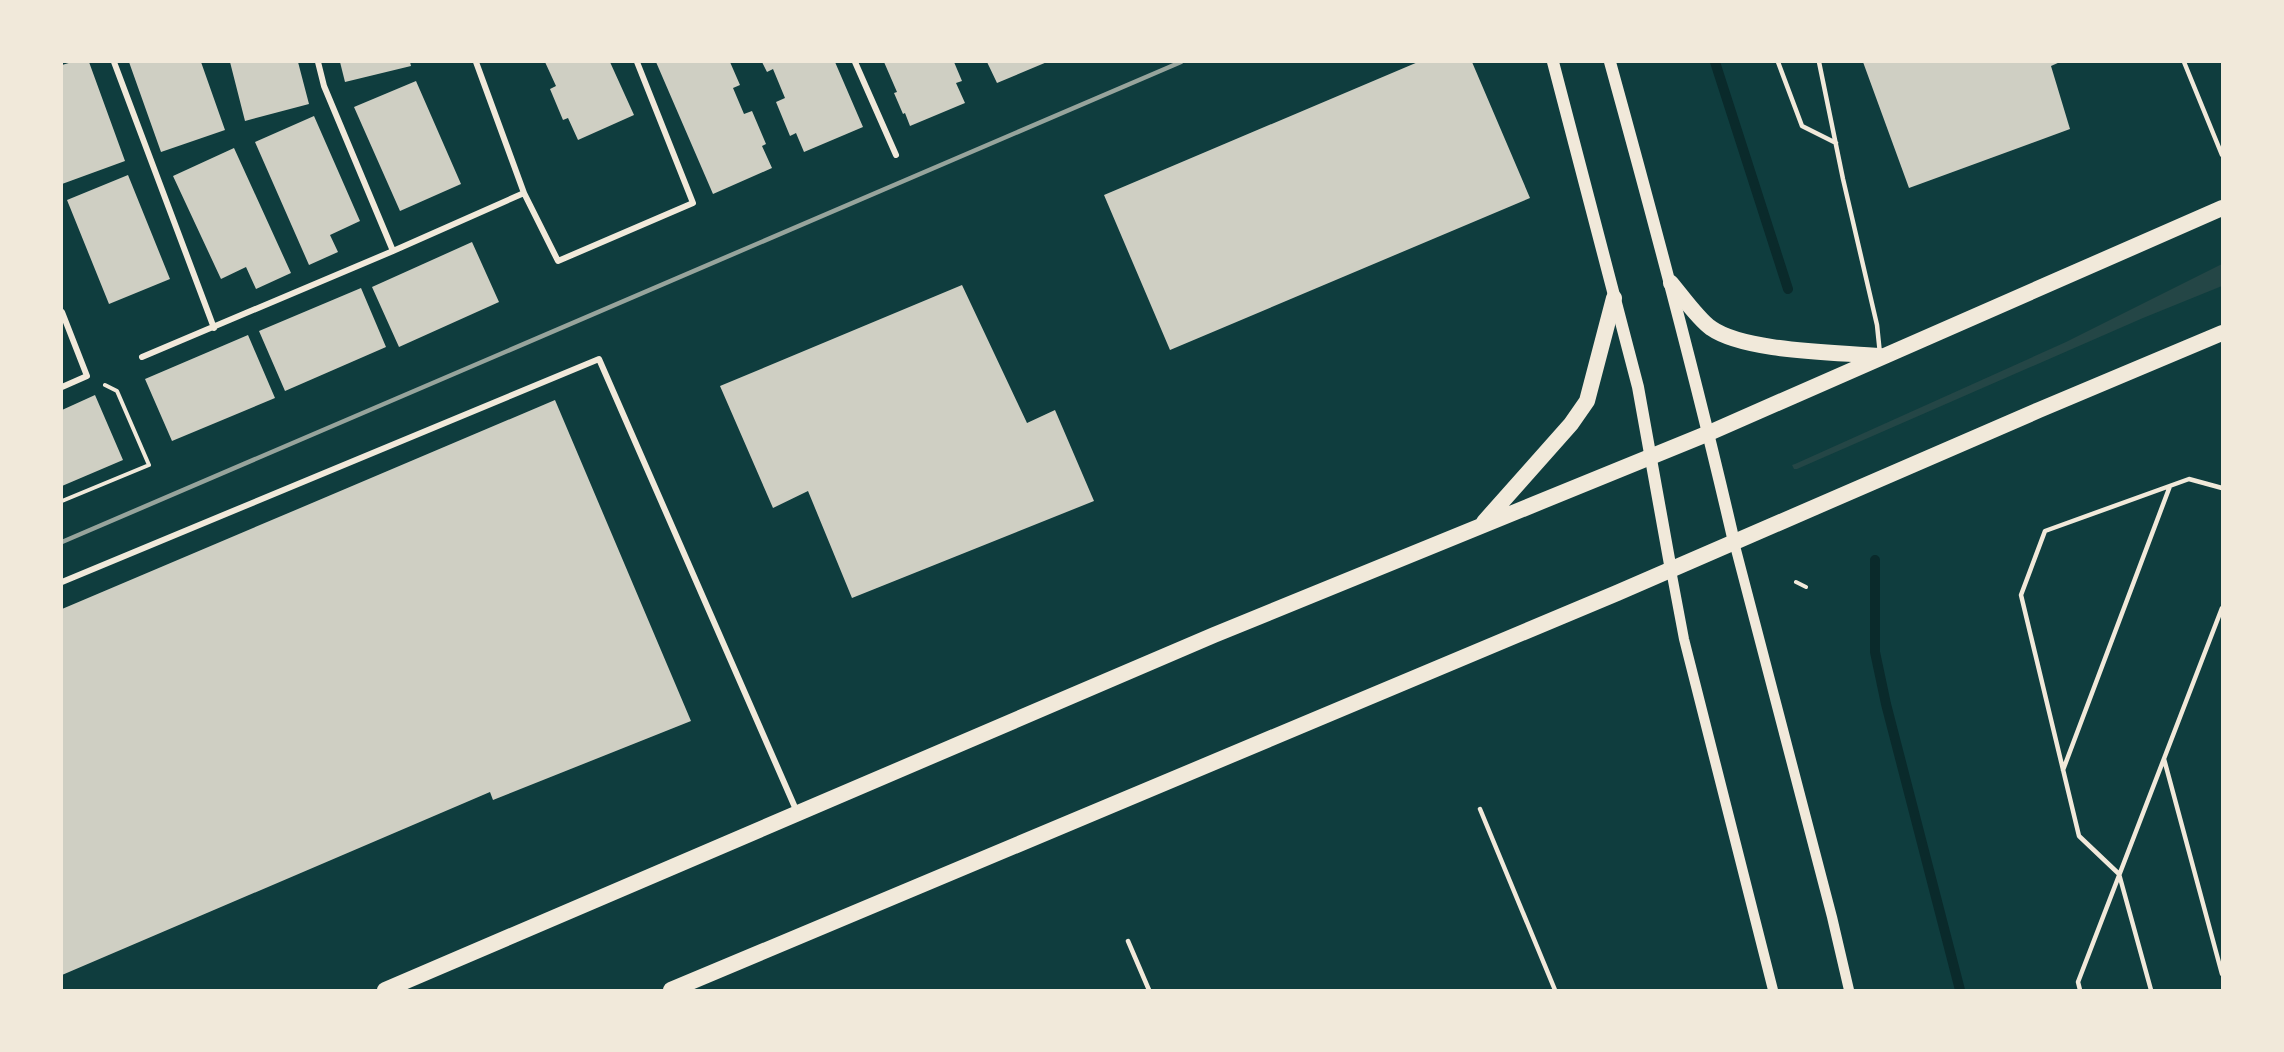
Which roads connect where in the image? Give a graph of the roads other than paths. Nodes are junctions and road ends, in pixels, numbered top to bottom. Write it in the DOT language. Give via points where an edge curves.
graph roads {
  1 [pos="114,62"];
  2 [pos="318,62"];
  3 [pos="476,62"];
  4 [pos="637,62"];
  5 [pos="855,62"];
  6 [pos="1553,62"];
  7 [pos="1610,62"];
  8 [pos="1778,62"];
  9 [pos="1819,62"];
  10 [pos="2184,62"];
  11 [pos="1836,143"];
  12 [pos="896,155"];
  13 [pos="2223,155"];
  14 [pos="524,193"];
  15 [pos="2223,208"];
  16 [pos="393,251"];
  17 [pos="1671,283"];
  18 [pos="1614,298"];
  19 [pos="62,312"];
  20 [pos="214,328"];
  21 [pos="2223,333"];
  22 [pos="142,357"];
  23 [pos="1881,357"];
  24 [pos="62,387"];
  25 [pos="1709,432"];
  26 [pos="1651,457"];
  27 [pos="2170,486"];
  28 [pos="2223,488"];
  29 [pos="1482,525"];
  30 [pos="1734,542"];
  31 [pos="1671,570"];
  32 [pos="62,582"];
  33 [pos="2223,608"];
  34 [pos="2164,758"];
  35 [pos="2063,770"];
  36 [pos="1480,809"];
  37 [pos="798,814"];
  38 [pos="2119,874"];
  39 [pos="1128,941"];
  40 [pos="2223,974"];
  41 [pos="385,990"];
  42 [pos="671,990"];
  43 [pos="1149,990"];
  44 [pos="1555,990"];
  45 [pos="1773,990"];
  46 [pos="1849,990"];
  47 [pos="2080,990"];
  48 [pos="2151,990"];
  1 -- 20 [label="street"];
  2 -- 16 [label="street" via="324,86"];
  3 -- 14 [label="street"];
  4 -- 14 [label="street" via="693,203 558,261"];
  5 -- 12 [label="street"];
  6 -- 18 [label="main road"];
  7 -- 17 [label="main road"];
  8 -- 11 [label="lane" via="1802,126"];
  9 -- 11 [label="lane"];
  10 -- 13 [label="lane"];
  11 -- 23 [label="lane"];
  14 -- 16 [label="street"];
  15 -- 23 [label="highway"];
  16 -- 20 [label="street"];
  17 -- 23 [label="highway" via="1710,328 1736,340"];
  17 -- 25 [label="main road"];
  18 -- 26 [label="main road" via="1638,387"];
  18 -- 29 [label="highway" via="1587,402"];
  19 -- 24 [label="street" via="87,376"];
  20 -- 22 [label="street"];
  21 -- 30 [label="highway"];
  23 -- 25 [label="highway"];
  25 -- 26 [label="highway"];
  25 -- 30 [label="main road"];
  26 -- 29 [label="highway"];
  26 -- 31 [label="main road"];
  27 -- 28 [label="lane" via="2189,479"];
  27 -- 35 [label="lane"];
  27 -- 35 [label="lane" via="2045,531 2021,595"];
  29 -- 37 [label="highway" via="1214,634"];
  30 -- 31 [label="highway"];
  30 -- 46 [label="street"];
  31 -- 42 [label="highway"];
  31 -- 45 [label="street" via="1684,639"];
  32 -- 37 [label="street" via="598,359"];
  33 -- 34 [label="lane"];
  34 -- 38 [label="lane"];
  34 -- 40 [label="lane"];
  35 -- 38 [label="lane" via="2079,836"];
  36 -- 44 [label="lane"];
  37 -- 41 [label="highway"];
  38 -- 47 [label="lane" via="2078,982"];
  38 -- 48 [label="lane"];
  39 -- 43 [label="lane"];
}
